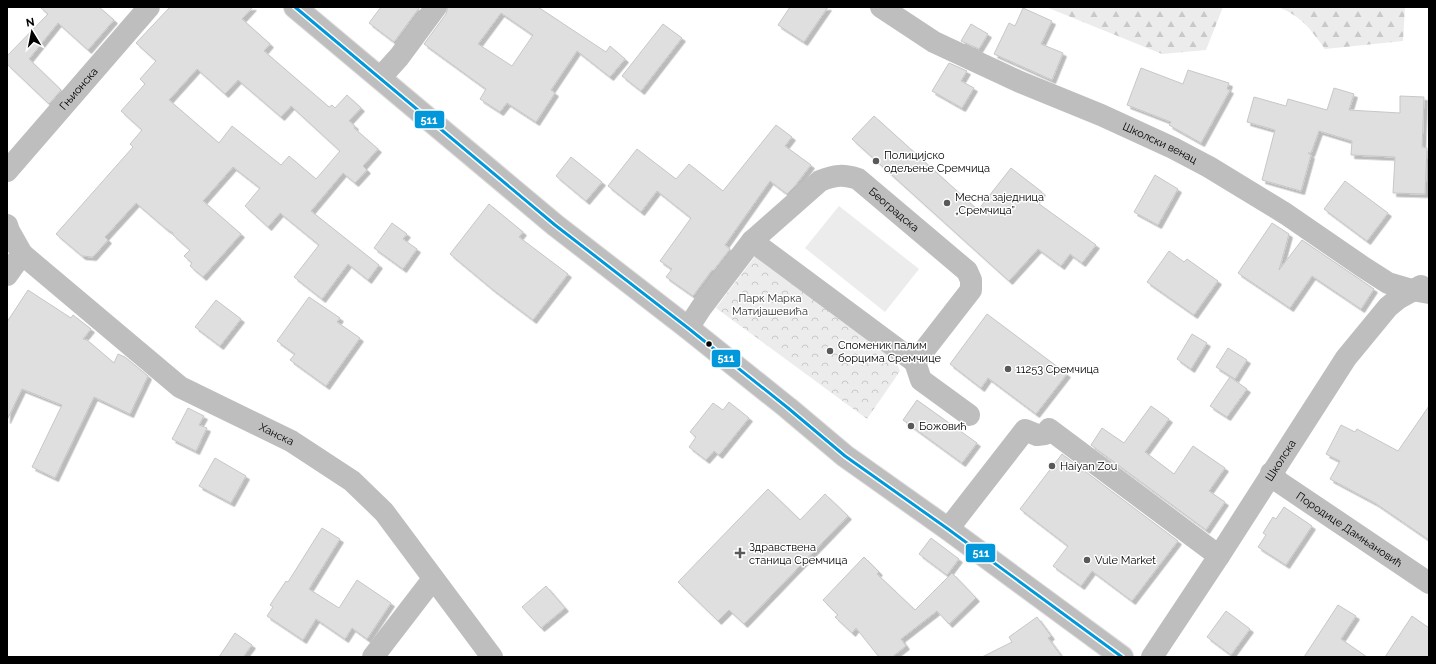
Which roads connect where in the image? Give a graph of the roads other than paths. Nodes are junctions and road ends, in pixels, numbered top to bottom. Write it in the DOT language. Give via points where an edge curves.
graph roads {
  1 [pos="150,7"];
  2 [pos="294,7"];
  3 [pos="436,7"];
  4 [pos="881,7"];
  5 [pos="380,78"];
  6 [pos="7,171"];
  7 [pos="7,225"];
  8 [pos="752,241"];
  9 [pos="22,254"];
  10 [pos="7,276"];
  11 [pos="1423,289"];
  12 [pos="688,328"];
  13 [pos="915,362"];
  14 [pos="969,415"];
  15 [pos="1271,473"];
  16 [pos="948,530"];
  17 [pos="1219,556"];
  18 [pos="433,579"];
  19 [pos="1429,583"];
  20 [pos="373,657"];
  21 [pos="492,657"];
  22 [pos="1122,657"];
  23 [pos="1152,657"];
  1 -- 6 [label="street, Гњионска"];
  2 -- 5 [label="street"];
  3 -- 5 [label="street"];
  4 -- 11 [label="street, Школски венац" via="934,42 1020,82 1101,115 1209,167 1286,214 1382,279"];
  5 -- 12 [label="street" via="555,225"];
  7 -- 9 [label="street"];
  8 -- 12 [label="street, Београдска"];
  8 -- 13 [label="street"];
  8 -- 13 [label="street, Београдска" via="820,181 833,175 858,179 967,271 971,280 971,290"];
  9 -- 10 [label="street"];
  9 -- 18 [label="street, Ханска" via="180,387 291,442 352,481 384,512"];
  11 -- 15 [label="street, Школска" via="1399,298 1346,358"];
  12 -- 16 [label="street" via="845,456"];
  13 -- 14 [label="street" via="921,380"];
  15 -- 17 [label="street, Школска"];
  15 -- 19 [label="street, Породице Дамњановић" via="1279,482"];
  16 -- 17 [label="street" via="1025,430 1038,435 1049,429"];
  16 -- 22 [label="street"];
  17 -- 23 [label="street, Школска"];
  18 -- 20 [label="street"];
  18 -- 21 [label="street, Ханска"];
}
